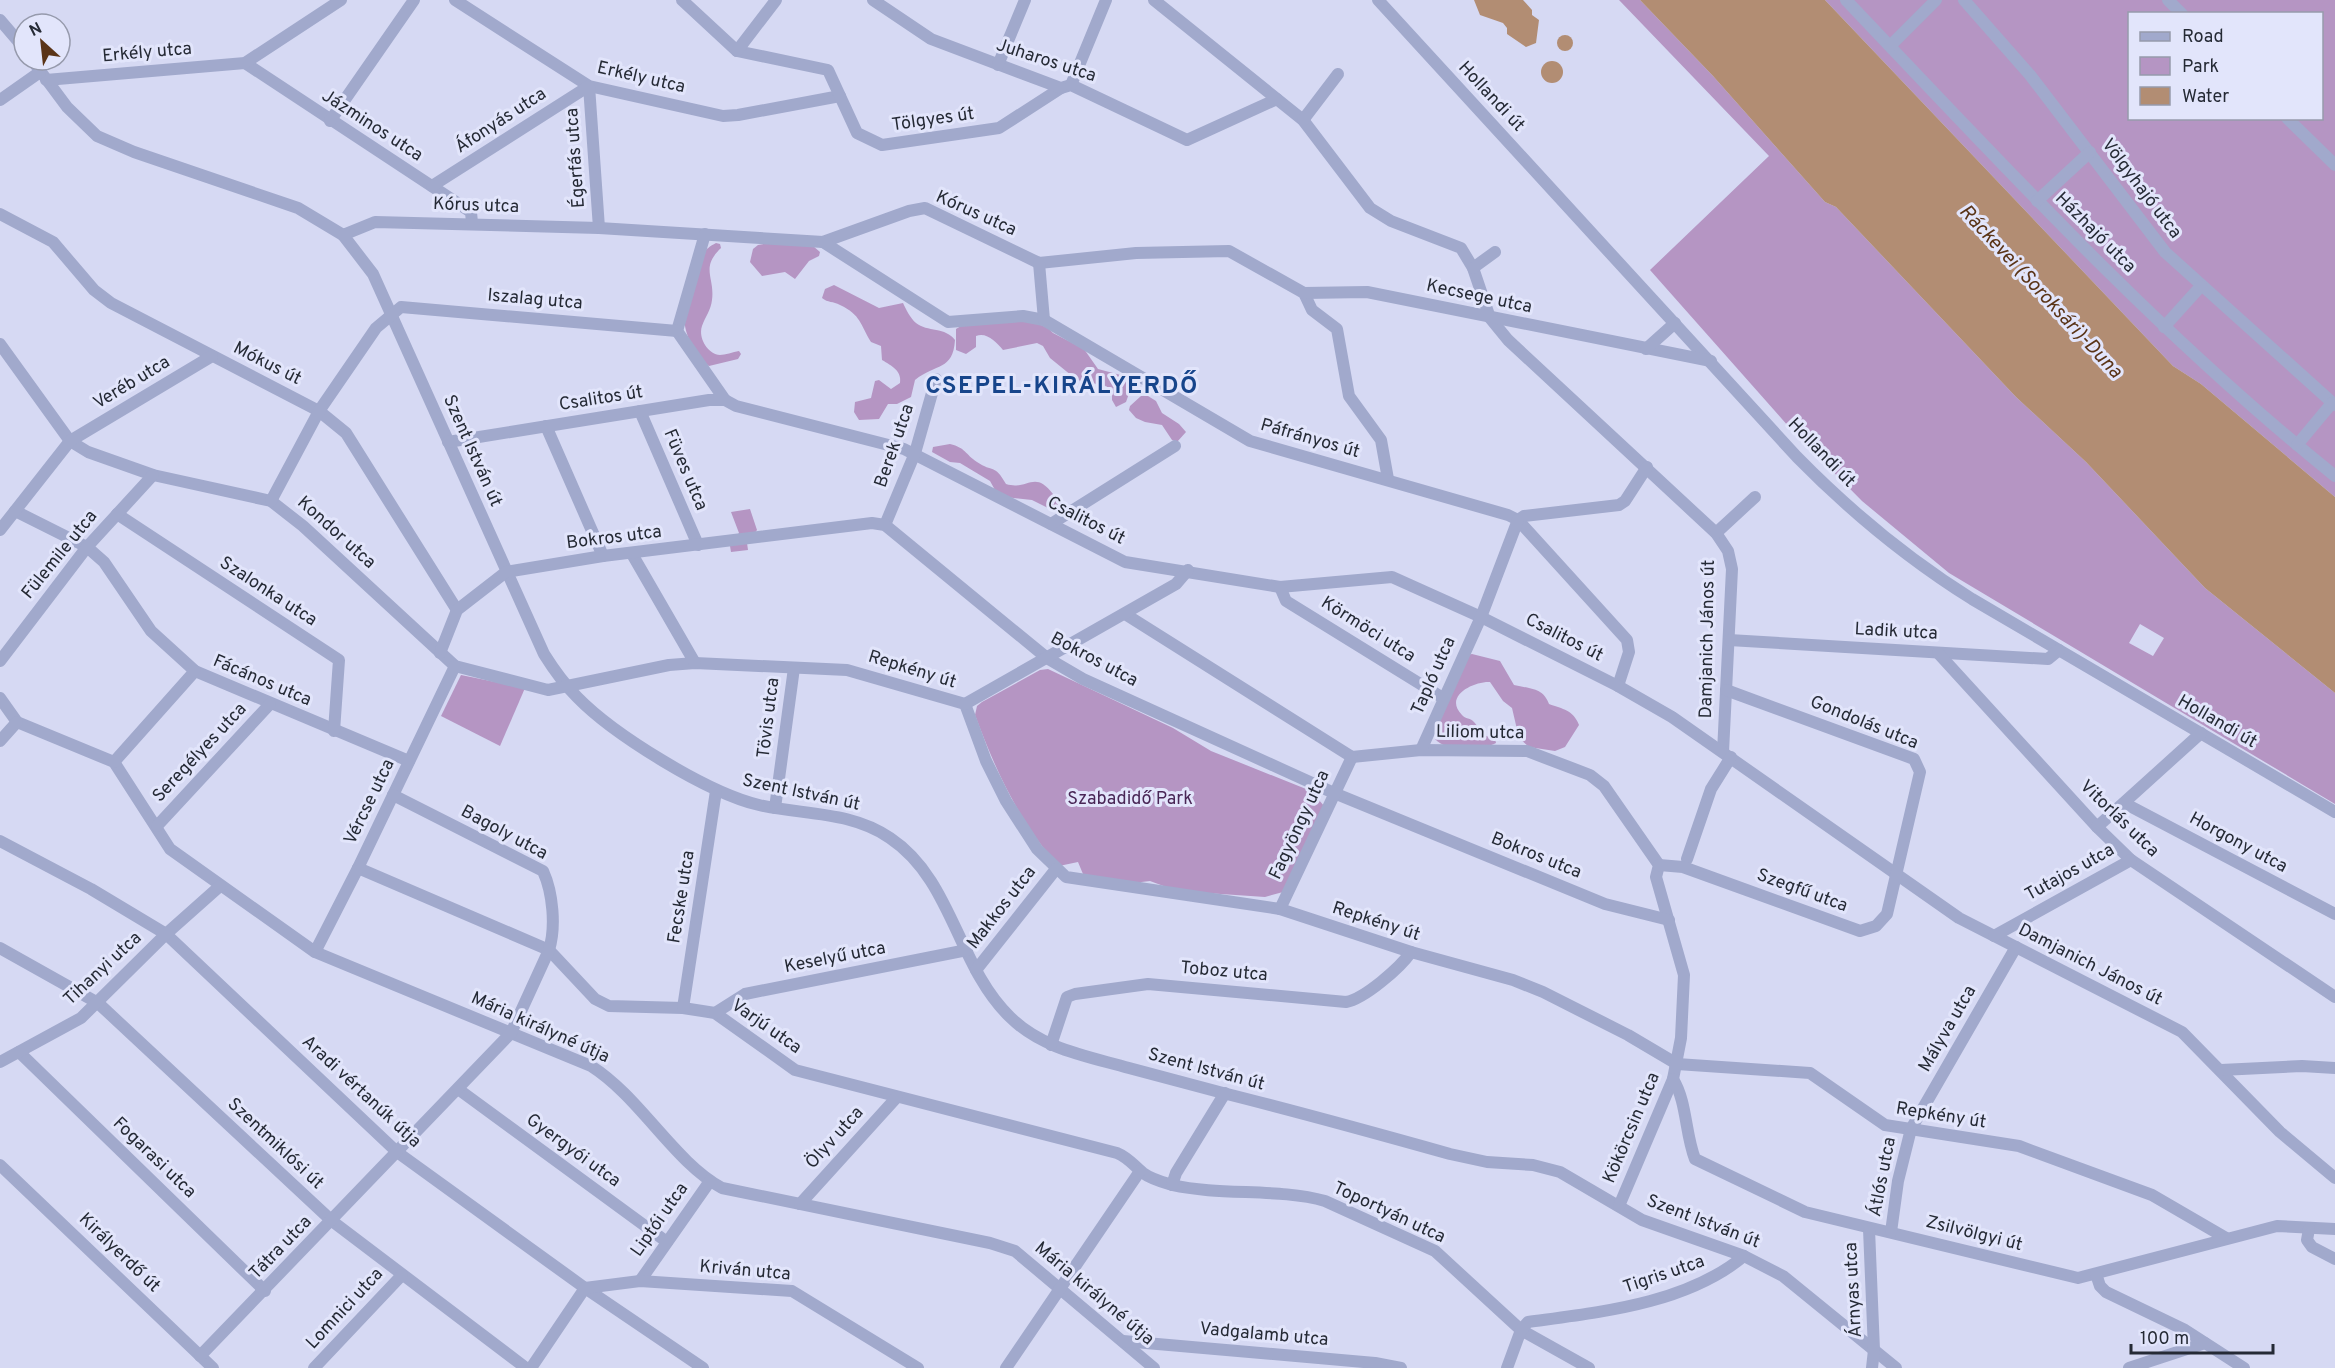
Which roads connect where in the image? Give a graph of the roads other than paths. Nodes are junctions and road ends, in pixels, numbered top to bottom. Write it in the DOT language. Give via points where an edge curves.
graph roads {
  1 [pos="341,0"];
  2 [pos="414,0"];
  3 [pos="455,0"];
  4 [pos="682,0"];
  5 [pos="776,0"];
  6 [pos="873,0"];
  7 [pos="1025,0"];
  8 [pos="1106,0"];
  9 [pos="1154,0"];
  10 [pos="1378,0"];
  11 [pos="1846,0"];
  12 [pos="1936,0"];
  13 [pos="1964,0"];
  14 [pos="2168,0"];
  15 [pos="2180,12"];
  16 [pos="0,20"];
  17 [pos="12,34"];
  18 [pos="1890,45"];
  19 [pos="737,51"];
  20 [pos="245,63"];
  21 [pos="998,65"];
  22 [pos="40,72"];
  23 [pos="1338,74"];
  24 [pos="43,76"];
  25 [pos="589,86"];
  26 [pos="1066,86"];
  27 [pos="840,96"];
  28 [pos="1277,99"];
  29 [pos="0,100"];
  30 [pos="1303,120"];
  31 [pos="2289,120"];
  32 [pos="330,121"];
  33 [pos="2090,152"];
  34 [pos="2335,165"];
  35 [pos="432,186"];
  36 [pos="2037,201"];
  37 [pos="0,214"];
  38 [pos="472,224"];
  39 [pos="598,228"];
  40 [pos="705,234"];
  41 [pos="343,235"];
  42 [pos="823,242"];
  43 [pos="1495,252"];
  44 [pos="1039,263"];
  45 [pos="1473,268"];
  46 [pos="2201,286"];
  47 [pos="1304,293"];
  48 [pos="391,314"];
  49 [pos="1490,318"];
  50 [pos="1044,320"];
  51 [pos="1675,323"];
  52 [pos="2164,327"];
  53 [pos="677,331"];
  54 [pos="0,344"];
  55 [pos="1646,350"];
  56 [pos="212,356"];
  57 [pos="1711,361"];
  58 [pos="936,379"];
  59 [pos="725,400"];
  60 [pos="2334,404"];
  61 [pos="319,411"];
  62 [pos="640,411"];
  63 [pos="546,426"];
  64 [pos="70,441"];
  65 [pos="448,442"];
  66 [pos="1175,446"];
  67 [pos="2297,446"];
  68 [pos="915,453"];
  69 [pos="1647,467"];
  70 [pos="153,475"];
  71 [pos="2335,476"];
  72 [pos="1388,479"];
  73 [pos="1755,497"];
  74 [pos="271,501"];
  75 [pos="15,511"];
  76 [pos="117,514"];
  77 [pos="1518,520"];
  78 [pos="1051,524"];
  79 [pos="885,525"];
  80 [pos="0,530"];
  81 [pos="1716,533"];
  82 [pos="698,545"];
  83 [pos="87,547"];
  84 [pos="632,554"];
  85 [pos="603,556"];
  86 [pos="1188,570"];
  87 [pos="506,572"];
  88 [pos="1280,587"];
  89 [pos="457,610"];
  90 [pos="1125,614"];
  91 [pos="1481,616"];
  92 [pos="1729,640"];
  93 [pos="2059,650"];
  94 [pos="440,653"];
  95 [pos="1938,653"];
  96 [pos="1047,658"];
  97 [pos="0,661"];
  98 [pos="695,663"];
  99 [pos="455,666"];
  100 [pos="794,668"];
  101 [pos="195,671"];
  102 [pos="567,686"];
  103 [pos="1618,686"];
  104 [pos="1726,690"];
  105 [pos="0,698"];
  106 [pos="1443,698"];
  107 [pos="270,704"];
  108 [pos="965,704"];
  109 [pos="17,722"];
  110 [pos="334,731"];
  111 [pos="2201,733"];
  112 [pos="0,740"];
  113 [pos="1421,750"];
  114 [pos="1727,755"];
  115 [pos="1352,757"];
  116 [pos="410,761"];
  117 [pos="114,762"];
  118 [pos="716,791"];
  119 [pos="1334,793"];
  120 [pos="393,795"];
  121 [pos="2124,803"];
  122 [pos="776,808"];
  123 [pos="2335,812"];
  124 [pos="157,826"];
  125 [pos="2097,827"];
  126 [pos="0,841"];
  127 [pos="1686,858"];
  128 [pos="2132,860"];
  129 [pos="1659,864"];
  130 [pos="358,868"];
  131 [pos="1056,869"];
  132 [pos="1896,872"];
  133 [pos="220,886"];
  134 [pos="1280,909"];
  135 [pos="2335,914"];
  136 [pos="1669,920"];
  137 [pos="166,934"];
  138 [pos="1994,936"];
  139 [pos="2016,947"];
  140 [pos="0,948"];
  141 [pos="549,950"];
  142 [pos="967,950"];
  143 [pos="315,952"];
  144 [pos="1411,952"];
  145 [pos="976,970"];
  146 [pos="2335,997"];
  147 [pos="98,1003"];
  148 [pos="683,1008"];
  149 [pos="715,1013"];
  150 [pos="511,1033"];
  151 [pos="1051,1045"];
  152 [pos="19,1052"];
  153 [pos="0,1062"];
  154 [pos="1677,1064"];
  155 [pos="2335,1068"];
  156 [pos="2221,1071"];
  157 [pos="1673,1079"];
  158 [pos="458,1089"];
  159 [pos="1225,1094"];
  160 [pos="897,1096"];
  161 [pos="1911,1129"];
  162 [pos="397,1152"];
  163 [pos="0,1165"];
  164 [pos="1140,1171"];
  165 [pos="2335,1178"];
  166 [pos="710,1181"];
  167 [pos="1172,1185"];
  168 [pos="800,1204"];
  169 [pos="1619,1206"];
  170 [pos="332,1221"];
  171 [pos="1869,1229"];
  172 [pos="2335,1229"];
  173 [pos="2309,1230"];
  174 [pos="1891,1232"];
  175 [pos="2226,1238"];
  176 [pos="667,1242"];
  177 [pos="1744,1256"];
  178 [pos="2335,1258"];
  179 [pos="2096,1274"];
  180 [pos="402,1275"];
  181 [pos="640,1281"];
  182 [pos="585,1288"];
  183 [pos="1060,1289"];
  184 [pos="265,1291"];
  185 [pos="1521,1330"];
  186 [pos="2185,1330"];
  187 [pos="1123,1341"];
  188 [pos="2205,1343"];
  189 [pos="1874,1350"];
  190 [pos="2181,1352"];
  191 [pos="200,1356"];
  192 [pos="213,1368"];
  193 [pos="315,1368"];
  194 [pos="526,1368"];
  195 [pos="531,1368"];
  196 [pos="703,1368"];
  197 [pos="918,1368"];
  198 [pos="1006,1368"];
  199 [pos="1154,1368"];
  200 [pos="1401,1368"];
  201 [pos="1507,1368"];
  202 [pos="1589,1368"];
  203 [pos="1872,1368"];
  204 [pos="1896,1368"];
  205 [pos="2129,1368"];
  206 [pos="2244,1368"];
  1 -- 20 [label="street, Erkély utca"];
  2 -- 32 [label="street"];
  3 -- 25 [label="street, Erkély utca"];
  4 -- 19 [label="street"];
  5 -- 19 [label="street"];
  6 -- 21 [label="street, Juharos utca" via="931,39"];
  7 -- 21 [label="street"];
  8 -- 26 [label="street"];
  9 -- 28 [label="street, Damjanich János út"];
  10 -- 51 [label="street, Hollandi út"];
  11 -- 18 [label="street, Házhajó utca"];
  12 -- 18 [label="street"];
  13 -- 33 [label="street, Völgyhajó utca"];
  14 -- 15 [label="street"];
  16 -- 17 [label="street"];
  18 -- 36 [label="street, Házhajó utca"];
  19 -- 27 [label="street, Tölgyes út" via="828,70"];
  20 -- 24 [label="street, Erkély utca"];
  20 -- 32 [label="street, Jázminos utca"];
  21 -- 26 [label="street, Juharos utca"];
  22 -- 24 [label="street, Szent István út"];
  23 -- 30 [label="street"];
  24 -- 29 [label="street"];
  24 -- 41 [label="street, Szent István út" via="80,122 115,145 298,208"];
  25 -- 27 [label="street, Erkély utca" via="730,116"];
  25 -- 35 [label="street, Áfonyás utca"];
  25 -- 39 [label="street, Égerfás utca"];
  26 -- 27 [label="street, Tölgyes út" via="999,128 882,145 857,133"];
  26 -- 28 [label="street, Juharos utca" via="1187,140"];
  28 -- 30 [label="street, Damjanich János út"];
  30 -- 45 [label="street, Damjanich János út" via="1370,208 1391,222 1461,249"];
  31 -- 34 [label="street"];
  32 -- 35 [label="street, Jázminos utca"];
  33 -- 36 [label="street"];
  33 -- 46 [label="street, Völgyhajó utca" via="2151,236"];
  35 -- 38 [label="street, Jázminos utca" via="471,212"];
  36 -- 52 [label="street, Házhajó utca"];
  37 -- 56 [label="street, Mókus út" via="53,242 94,290 111,303"];
  38 -- 39 [label="street, Kórus utca"];
  38 -- 41 [label="street, Kórus utca" via="375,222"];
  39 -- 40 [label="street, Kórus utca"];
  40 -- 42 [label="street, Kórus utca"];
  40 -- 53 [label="street"];
  41 -- 48 [label="street, Szent István út" via="365,261"];
  42 -- 44 [label="street, Kórus utca" via="925,208"];
  42 -- 50 [label="street, Páfrányos út" via="948,322 1023,316"];
  43 -- 45 [label="street"];
  44 -- 47 [label="street" via="1136,253 1228,251"];
  44 -- 50 [label="street"];
  45 -- 49 [label="street, Damjanich János út"];
  46 -- 52 [label="street"];
  46 -- 60 [label="street, Völgyhajó utca"];
  47 -- 49 [label="street, Kecsege utca" via="1367,292"];
  47 -- 72 [label="street" via="1312,310 1337,329 1349,396 1381,440"];
  48 -- 53 [label="street, Iszalag utca" via="408,306"];
  48 -- 61 [label="street" via="376,328"];
  48 -- 65 [label="street, Szent István út"];
  49 -- 55 [label="street, Kecsege utca"];
  49 -- 69 [label="street, Damjanich János út" via="1508,340"];
  50 -- 72 [label="street, Páfrányos út" via="1250,441"];
  51 -- 55 [label="street"];
  51 -- 57 [label="street, Hollandi út"];
  52 -- 67 [label="street, Házhajó utca"];
  53 -- 59 [label="street"];
  54 -- 64 [label="street, Kondor utca"];
  55 -- 57 [label="street, Kecsege utca"];
  56 -- 61 [label="street, Mókus út"];
  56 -- 64 [label="street, Veréb utca"];
  57 -- 93 [label="street, Hollandi út" via="1797,457 1866,523 1954,588"];
  58 -- 68 [label="street, Berek utca"];
  59 -- 62 [label="street, Csalitos út"];
  59 -- 68 [label="street, Csalitos út" via="736,406 887,442"];
  60 -- 67 [label="street"];
  61 -- 74 [label="street"];
  61 -- 89 [label="street, Mókus út" via="354,443"];
  62 -- 63 [label="street, Csalitos út"];
  62 -- 82 [label="street, Füves utca"];
  63 -- 65 [label="street, Csalitos út"];
  63 -- 85 [label="street"];
  64 -- 70 [label="street, Kondor utca" via="88,452"];
  64 -- 75 [label="street"];
  65 -- 87 [label="street, Szent István út"];
  66 -- 78 [label="street"];
  67 -- 71 [label="street, Házhajó utca"];
  68 -- 78 [label="street, Csalitos út"];
  68 -- 79 [label="street, Berek utca"];
  69 -- 77 [label="street" via="1619,505 1524,516"];
  69 -- 81 [label="street, Damjanich János út"];
  70 -- 74 [label="street, Kondor utca"];
  70 -- 76 [label="street, Fülemile utca"];
  72 -- 77 [label="street, Páfrányos út"];
  73 -- 81 [label="street"];
  74 -- 94 [label="street, Kondor utca"];
  75 -- 80 [label="street"];
  75 -- 83 [label="street, Fácános utca"];
  76 -- 83 [label="street, Fülemile utca"];
  76 -- 110 [label="street, Szalonka utca" via="339,660"];
  77 -- 91 [label="street, Tapló utca"];
  77 -- 103 [label="street" via="1627,640 1629,652"];
  78 -- 86 [label="street, Csalitos út" via="1125,562"];
  79 -- 82 [label="street, Bokros utca"];
  79 -- 96 [label="street, Bokros utca"];
  81 -- 92 [label="street, Damjanich János út" via="1731,560"];
  82 -- 84 [label="street, Bokros utca"];
  83 -- 97 [label="street, Fülemile utca"];
  83 -- 101 [label="street, Fácános utca" via="104,562 151,631"];
  84 -- 85 [label="street, Bokros utca"];
  84 -- 98 [label="street"];
  85 -- 87 [label="street, Bokros utca"];
  86 -- 88 [label="street, Csalitos út"];
  86 -- 90 [label="street" via="1176,584"];
  87 -- 89 [label="street"];
  87 -- 102 [label="street, Szent István út" via="544,654"];
  88 -- 91 [label="street, Csalitos út" via="1392,577"];
  88 -- 106 [label="street, Körmöci utca" via="1286,601"];
  89 -- 94 [label="street"];
  90 -- 96 [label="street"];
  90 -- 115 [label="street"];
  91 -- 103 [label="street, Csalitos út"];
  91 -- 106 [label="street, Tapló utca"];
  92 -- 95 [label="street, Ladik utca"];
  92 -- 104 [label="street, Damjanich János út"];
  93 -- 95 [label="street, Ladik utca" via="2048,659"];
  93 -- 111 [label="street, Hollandi út"];
  94 -- 99 [label="street, Kondor utca"];
  95 -- 125 [label="street, Vitorlás utca"];
  96 -- 108 [label="street"];
  96 -- 119 [label="street, Bokros utca"];
  98 -- 100 [label="street, Repkény út"];
  98 -- 102 [label="street, Repkény út"];
  99 -- 102 [label="street, Kondor utca" via="548,690"];
  99 -- 116 [label="street, Vércse utca"];
  100 -- 108 [label="street, Repkény út" via="860,672"];
  100 -- 122 [label="street, Tövis utca"];
  101 -- 107 [label="street, Fácános utca"];
  101 -- 117 [label="street"];
  102 -- 118 [label="street, Szent István út" via="608,723"];
  103 -- 114 [label="street, Csalitos út"];
  104 -- 114 [label="street, Damjanich János út"];
  104 -- 132 [label="street, Gondolás utca" via="1919,764"];
  105 -- 109 [label="street"];
  106 -- 113 [label="street, Tapló utca"];
  107 -- 110 [label="street, Fácános utca"];
  107 -- 124 [label="street, Seregélyes utca"];
  108 -- 131 [label="street, Repkény út" via="1006,801"];
  109 -- 112 [label="street"];
  109 -- 117 [label="street"];
  110 -- 116 [label="street, Fácános utca"];
  111 -- 121 [label="street"];
  111 -- 123 [label="street, Hollandi út"];
  113 -- 115 [label="street, Liliom utca"];
  113 -- 129 [label="street, Liliom utca" via="1527,751 1590,775 1604,786"];
  114 -- 127 [label="street"];
  114 -- 132 [label="street, Damjanich János út"];
  115 -- 119 [label="street, Fagyöngy utca"];
  116 -- 120 [label="street, Vércse utca"];
  117 -- 124 [label="street, Mária királyné útja"];
  118 -- 122 [label="street, Szent István út"];
  118 -- 148 [label="street, Fecske utca"];
  119 -- 134 [label="street, Fagyöngy utca"];
  119 -- 136 [label="street, Bokros utca" via="1605,904"];
  120 -- 130 [label="street, Vércse utca"];
  120 -- 141 [label="street, Bagoly utca" via="543,871 550,894 553,937"];
  121 -- 125 [label="street"];
  121 -- 135 [label="street, Horgony utca"];
  122 -- 142 [label="street, Szent István út" via="852,819 891,838 924,870 937,889"];
  124 -- 133 [label="street, Mária királyné útja" via="170,849"];
  125 -- 128 [label="street, Vitorlás utca"];
  126 -- 137 [label="street, Aradi vértanúk útja"];
  128 -- 138 [label="street, Tutajos utca"];
  128 -- 146 [label="street, Vitorlás utca"];
  129 -- 132 [label="street, Szegfű utca" via="1683,867 1860,931 1876,926 1887,914"];
  129 -- 136 [label="street" via="1656,876"];
  130 -- 141 [label="street, Varjú utca"];
  130 -- 143 [label="street, Vércse utca"];
  131 -- 134 [label="street, Repkény út" via="1078,881"];
  131 -- 145 [label="street, Makkos utca"];
  132 -- 138 [label="street, Damjanich János út" via="1943,908"];
  133 -- 137 [label="street, Tihanyi utca"];
  133 -- 143 [label="street, Mária királyné útja"];
  134 -- 144 [label="street, Repkény út"];
  136 -- 154 [label="street" via="1684,975"];
  137 -- 147 [label="street, Tihanyi utca"];
  137 -- 162 [label="street, Aradi vértanúk útja"];
  138 -- 139 [label="street, Damjanich János út"];
  139 -- 156 [label="street, Damjanich János út" via="2182,1032"];
  139 -- 161 [label="street, Mályva utca"];
  140 -- 147 [label="street, Szentmiklósi út"];
  141 -- 148 [label="street, Varjú utca" via="595,999 609,1006"];
  141 -- 150 [label="street, Bagoly utca"];
  142 -- 145 [label="street, Szent István út"];
  142 -- 149 [label="street, Keselyű utca" via="745,994"];
  143 -- 150 [label="street, Mária királyné útja"];
  144 -- 151 [label="street, Toboz utca" via="1363,995 1346,1002 1148,984 1075,994 1064,1003"];
  144 -- 154 [label="street, Repkény út" via="1526,984"];
  145 -- 151 [label="street, Szent István út" via="1011,1018"];
  147 -- 152 [label="street, Tihanyi utca" via="81,1018"];
  147 -- 170 [label="street, Szentmiklósi út"];
  148 -- 149 [label="street, Varjú utca"];
  149 -- 160 [label="street, Varjú utca" via="791,1069"];
  150 -- 158 [label="street, Tátra utca"];
  150 -- 166 [label="street, Mária királyné útja" via="605,1075"];
  151 -- 159 [label="street, Szent István út"];
  152 -- 153 [label="street, Tihanyi utca"];
  152 -- 184 [label="street, Fogarasi utca"];
  154 -- 157 [label="street, Kökörcsin utca"];
  154 -- 161 [label="street, Repkény út" via="1810,1073 1877,1122"];
  155 -- 156 [label="street"];
  156 -- 165 [label="street, Damjanich János út" via="2280,1132"];
  157 -- 169 [label="street, Kökörcsin utca"];
  157 -- 171 [label="street, Zsilvölgyi út" via="1695,1159 1805,1212"];
  158 -- 162 [label="street, Tátra utca"];
  158 -- 176 [label="street, Gyergyói utca"];
  159 -- 167 [label="street"];
  159 -- 169 [label="street, Szent István út" via="1450,1154 1544,1168 1579,1182"];
  160 -- 164 [label="street, Varjú utca" via="1117,1153 1132,1160"];
  160 -- 168 [label="street, Ölyv utca"];
  161 -- 174 [label="street, Átlós utca"];
  161 -- 175 [label="street, Repkény út" via="2030,1150 2152,1195"];
  162 -- 170 [label="street, Tátra utca"];
  162 -- 182 [label="street, Aradi vértanúk útja"];
  163 -- 191 [label="street, Királyerdő út"];
  164 -- 167 [label="street, Varjú utca"];
  164 -- 183 [label="street"];
  166 -- 168 [label="street, Mária királyné útja" via="735,1191"];
  166 -- 176 [label="street, Liptói utca"];
  167 -- 185 [label="street, Toportyán utca" via="1324,1201 1435,1251"];
  168 -- 183 [label="street, Mária királyné útja" via="1004,1247 1023,1256"];
  169 -- 177 [label="street, Szent István út" via="1642,1220"];
  170 -- 180 [label="street, Szentmiklósi út"];
  170 -- 184 [label="street, Tátra utca"];
  171 -- 174 [label="street, Zsilvölgyi út"];
  171 -- 189 [label="street, Árnyas utca"];
  172 -- 173 [label="street, Zsilvölgyi út"];
  173 -- 175 [label="street, Zsilvölgyi út" via="2277,1226"];
  173 -- 178 [label="street" via="2307,1240 2312,1247"];
  174 -- 179 [label="street, Zsilvölgyi út" via="2078,1278"];
  175 -- 179 [label="street, Zsilvölgyi út"];
  176 -- 181 [label="street, Liptói utca"];
  177 -- 185 [label="street, Tigris utca" via="1725,1272 1637,1306 1528,1322"];
  177 -- 189 [label="street, Szent István út" via="1783,1276"];
  179 -- 186 [label="street" via="2106,1292"];
  180 -- 193 [label="street, Lomnici utca"];
  180 -- 194 [label="street, Szentmiklósi út"];
  181 -- 182 [label="street, Kriván utca"];
  181 -- 197 [label="street, Kriván utca" via="792,1291"];
  182 -- 195 [label="street"];
  182 -- 196 [label="street, Aradi vértanúk útja"];
  183 -- 187 [label="street, Mária királyné útja"];
  183 -- 198 [label="street"];
  184 -- 191 [label="street, Tátra utca"];
  185 -- 201 [label="street"];
  185 -- 202 [label="street, Toportyán utca"];
  186 -- 188 [label="street"];
  186 -- 190 [label="street"];
  187 -- 199 [label="street, Mária királyné útja"];
  187 -- 200 [label="street, Vadgalamb utca"];
  188 -- 190 [label="street"];
  188 -- 206 [label="street"];
  189 -- 203 [label="street, Árnyas utca"];
  189 -- 204 [label="street, Szent István út"];
  190 -- 205 [label="street"];
  191 -- 192 [label="street, Királyerdő út"];
}
